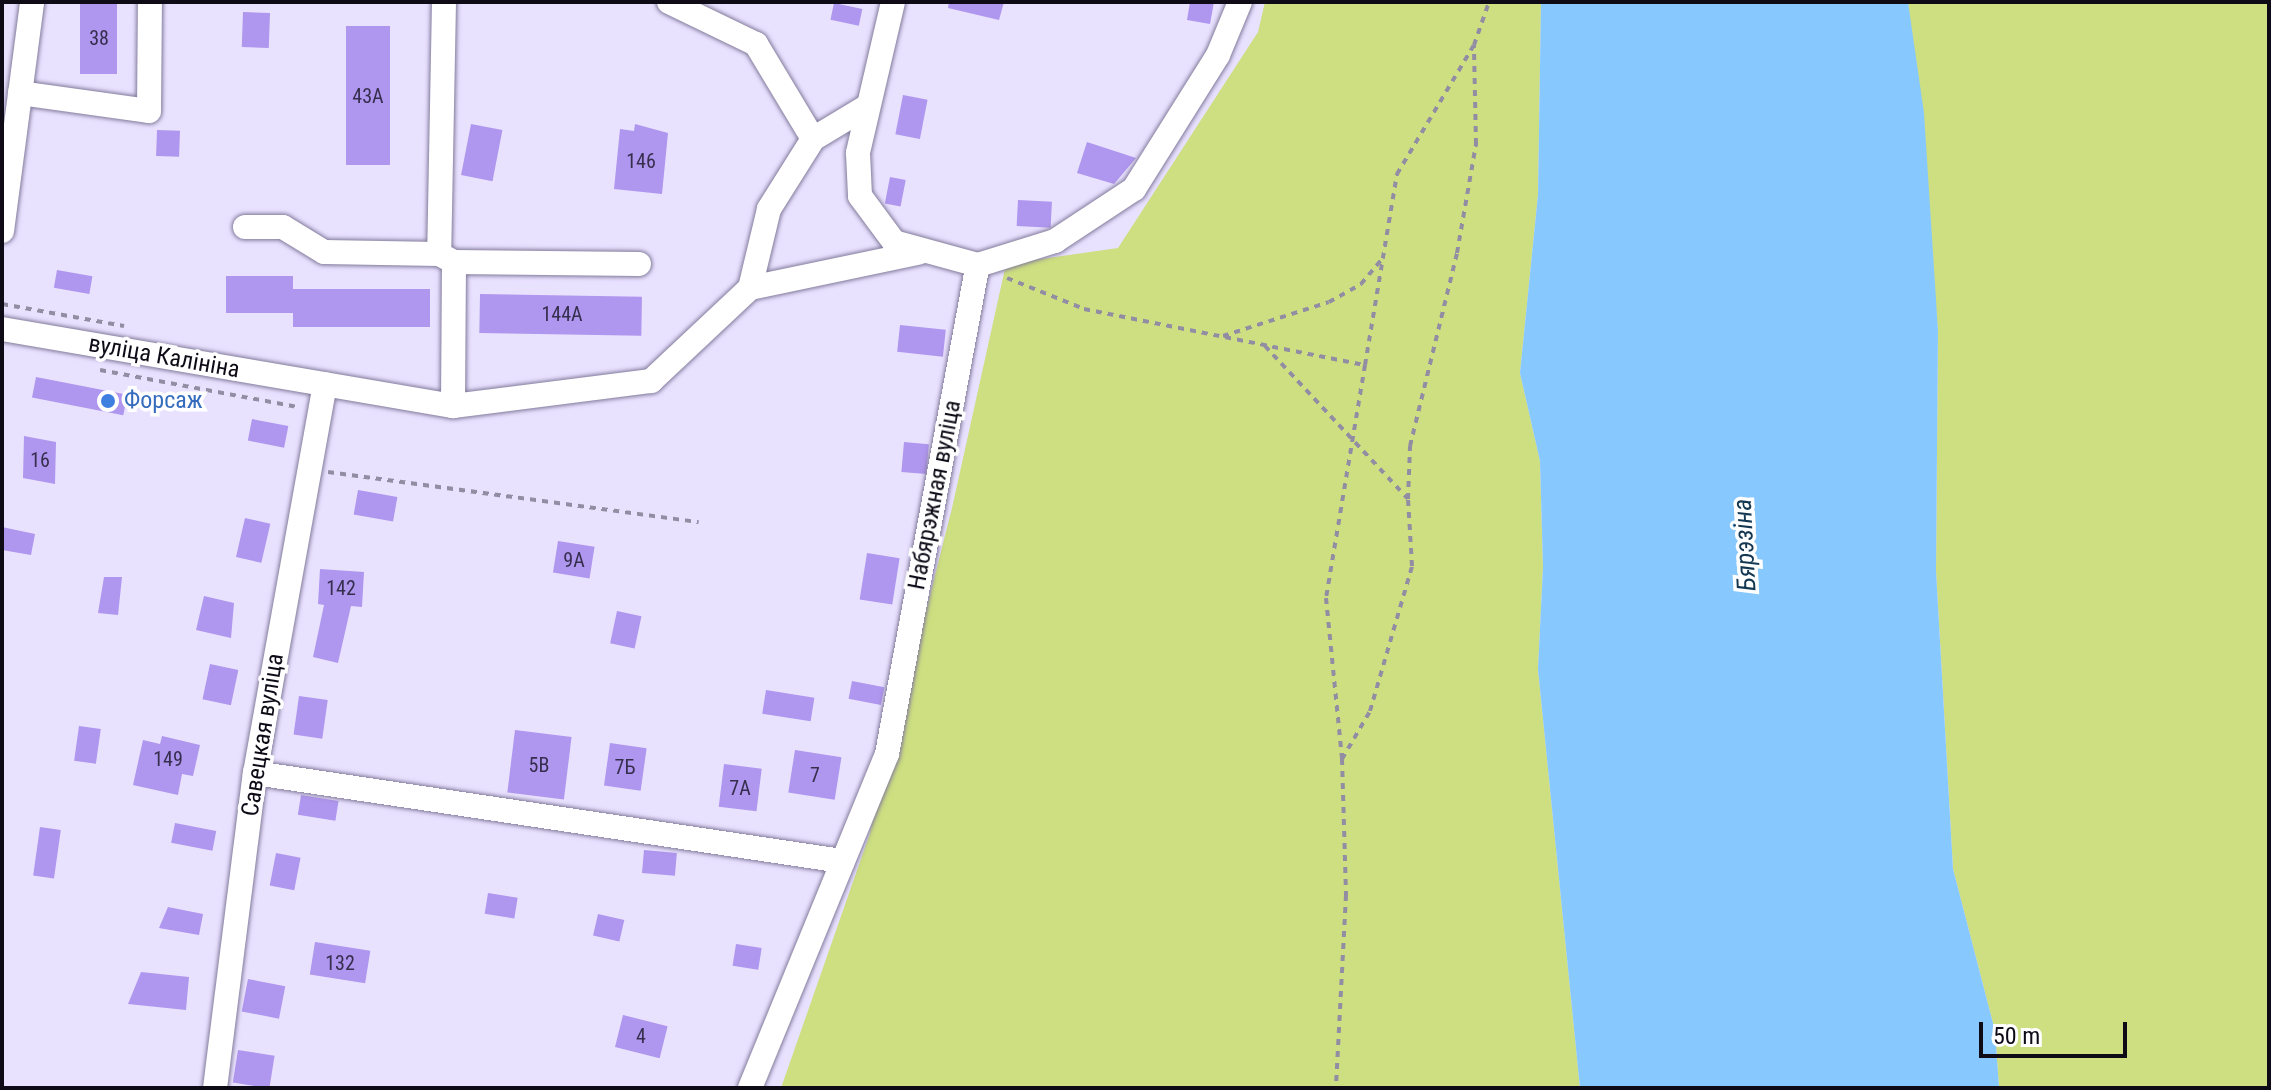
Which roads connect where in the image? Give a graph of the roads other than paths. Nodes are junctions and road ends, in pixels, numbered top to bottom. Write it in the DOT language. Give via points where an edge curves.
graph roads {
  1 [pos="32,2"];
  2 [pos="150,2"];
  3 [pos="444,2"];
  4 [pos="669,2"];
  5 [pos="893,2"];
  6 [pos="1240,2"];
  7 [pos="20,93"];
  8 [pos="866,107"];
  9 [pos="813,139"];
  10 [pos="875,222"];
  11 [pos="245,227"];
  12 [pos="2,231"];
  13 [pos="918,253"];
  14 [pos="446,258"];
  15 [pos="639,264"];
  16 [pos="863,264"];
  17 [pos="978,265"];
  18 [pos="750,288"];
  19 [pos="2,329"];
  20 [pos="325,384"];
  21 [pos="453,406"];
  22 [pos="255,773"];
  23 [pos="842,861"];
  24 [pos="215,1088"];
  25 [pos="750,1088"];
  1 -- 7 [label="street"];
  2 -- 7 [label="street" via="149,111"];
  3 -- 14 [label="street"];
  4 -- 9 [label="street" via="756,44"];
  5 -- 8 [label="street"];
  6 -- 17 [label="street" via="1218,55 1134,189 1055,241"];
  7 -- 12 [label="street"];
  8 -- 9 [label="street"];
  8 -- 10 [label="street" via="857,172 860,196"];
  9 -- 18 [label="street" via="769,209"];
  10 -- 13 [label="street" via="894,242"];
  10 -- 16 [label="street" via="873,244"];
  11 -- 14 [label="street" via="283,227 324,252"];
  13 -- 16 [label="street"];
  13 -- 17 [label="street"];
  14 -- 15 [label="street"];
  14 -- 21 [label="street"];
  16 -- 18 [label="street"];
  17 -- 23 [label="street, Набярэжная вуліца" via="887,754"];
  18 -- 21 [label="street, вуліца Калініна" via="651,381"];
  19 -- 20 [label="street, вуліца Калініна"];
  20 -- 21 [label="street, вуліца Калініна"];
  20 -- 22 [label="street, Савецкая вуліца"];
  22 -- 23 [label="street"];
  22 -- 24 [label="street, Савецкая вуліца"];
  23 -- 25 [label="street, Набярэжная вуліца"];
}
